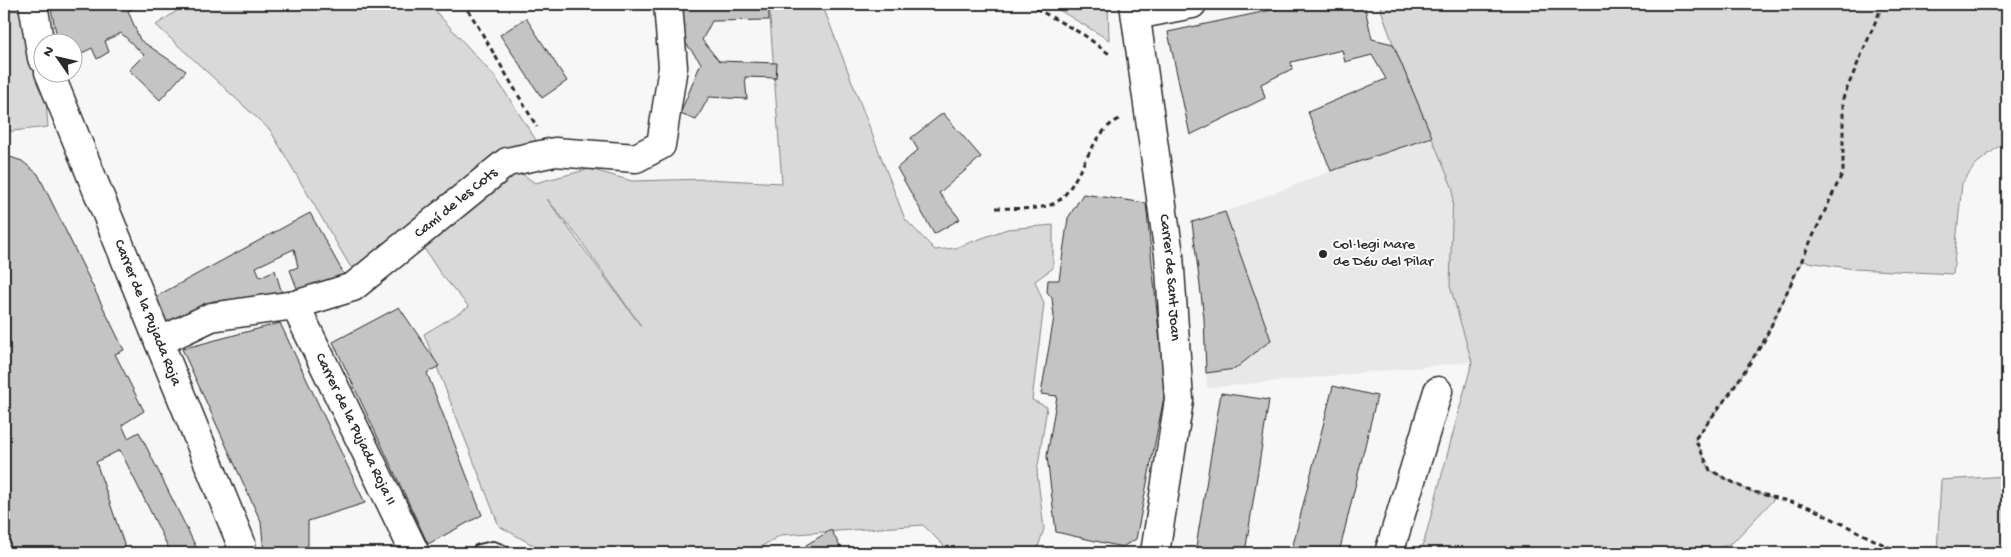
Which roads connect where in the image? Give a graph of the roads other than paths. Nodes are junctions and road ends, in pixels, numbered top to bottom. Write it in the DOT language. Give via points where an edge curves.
graph roads {
  1 [pos="33,4"];
  2 [pos="668,4"];
  3 [pos="1192,4"];
  4 [pos="1135,10"];
  5 [pos="38,32"];
  6 [pos="52,82"];
  7 [pos="295,305"];
  8 [pos="159,342"];
  9 [pos="1438,391"];
  10 [pos="241,553"];
  11 [pos="414,553"];
  12 [pos="480,553"];
  13 [pos="501,553"];
  14 [pos="1155,553"];
  15 [pos="1389,553"];
  1 -- 5 [label="street"];
  2 -- 7 [label="street, Camí de les Cots" via="673,67 661,146 636,158 555,152 507,162 353,287"];
  3 -- 4 [label="street"];
  4 -- 14 [label="street, Carrer de Sant Joan" via="1169,256 1179,400"];
  6 -- 8 [label="street, Carrer de la Pujada Roja"];
  7 -- 8 [label="street, Camí de les Cots" via="211,316"];
  7 -- 11 [label="street, Carrer de la Pujada Roja II"];
  8 -- 10 [label="street, Carrer de la Pujada Roja" via="241,543"];
  9 -- 15 [label="street"];
  12 -- 13 [label="lane" via="492,550"];
}
